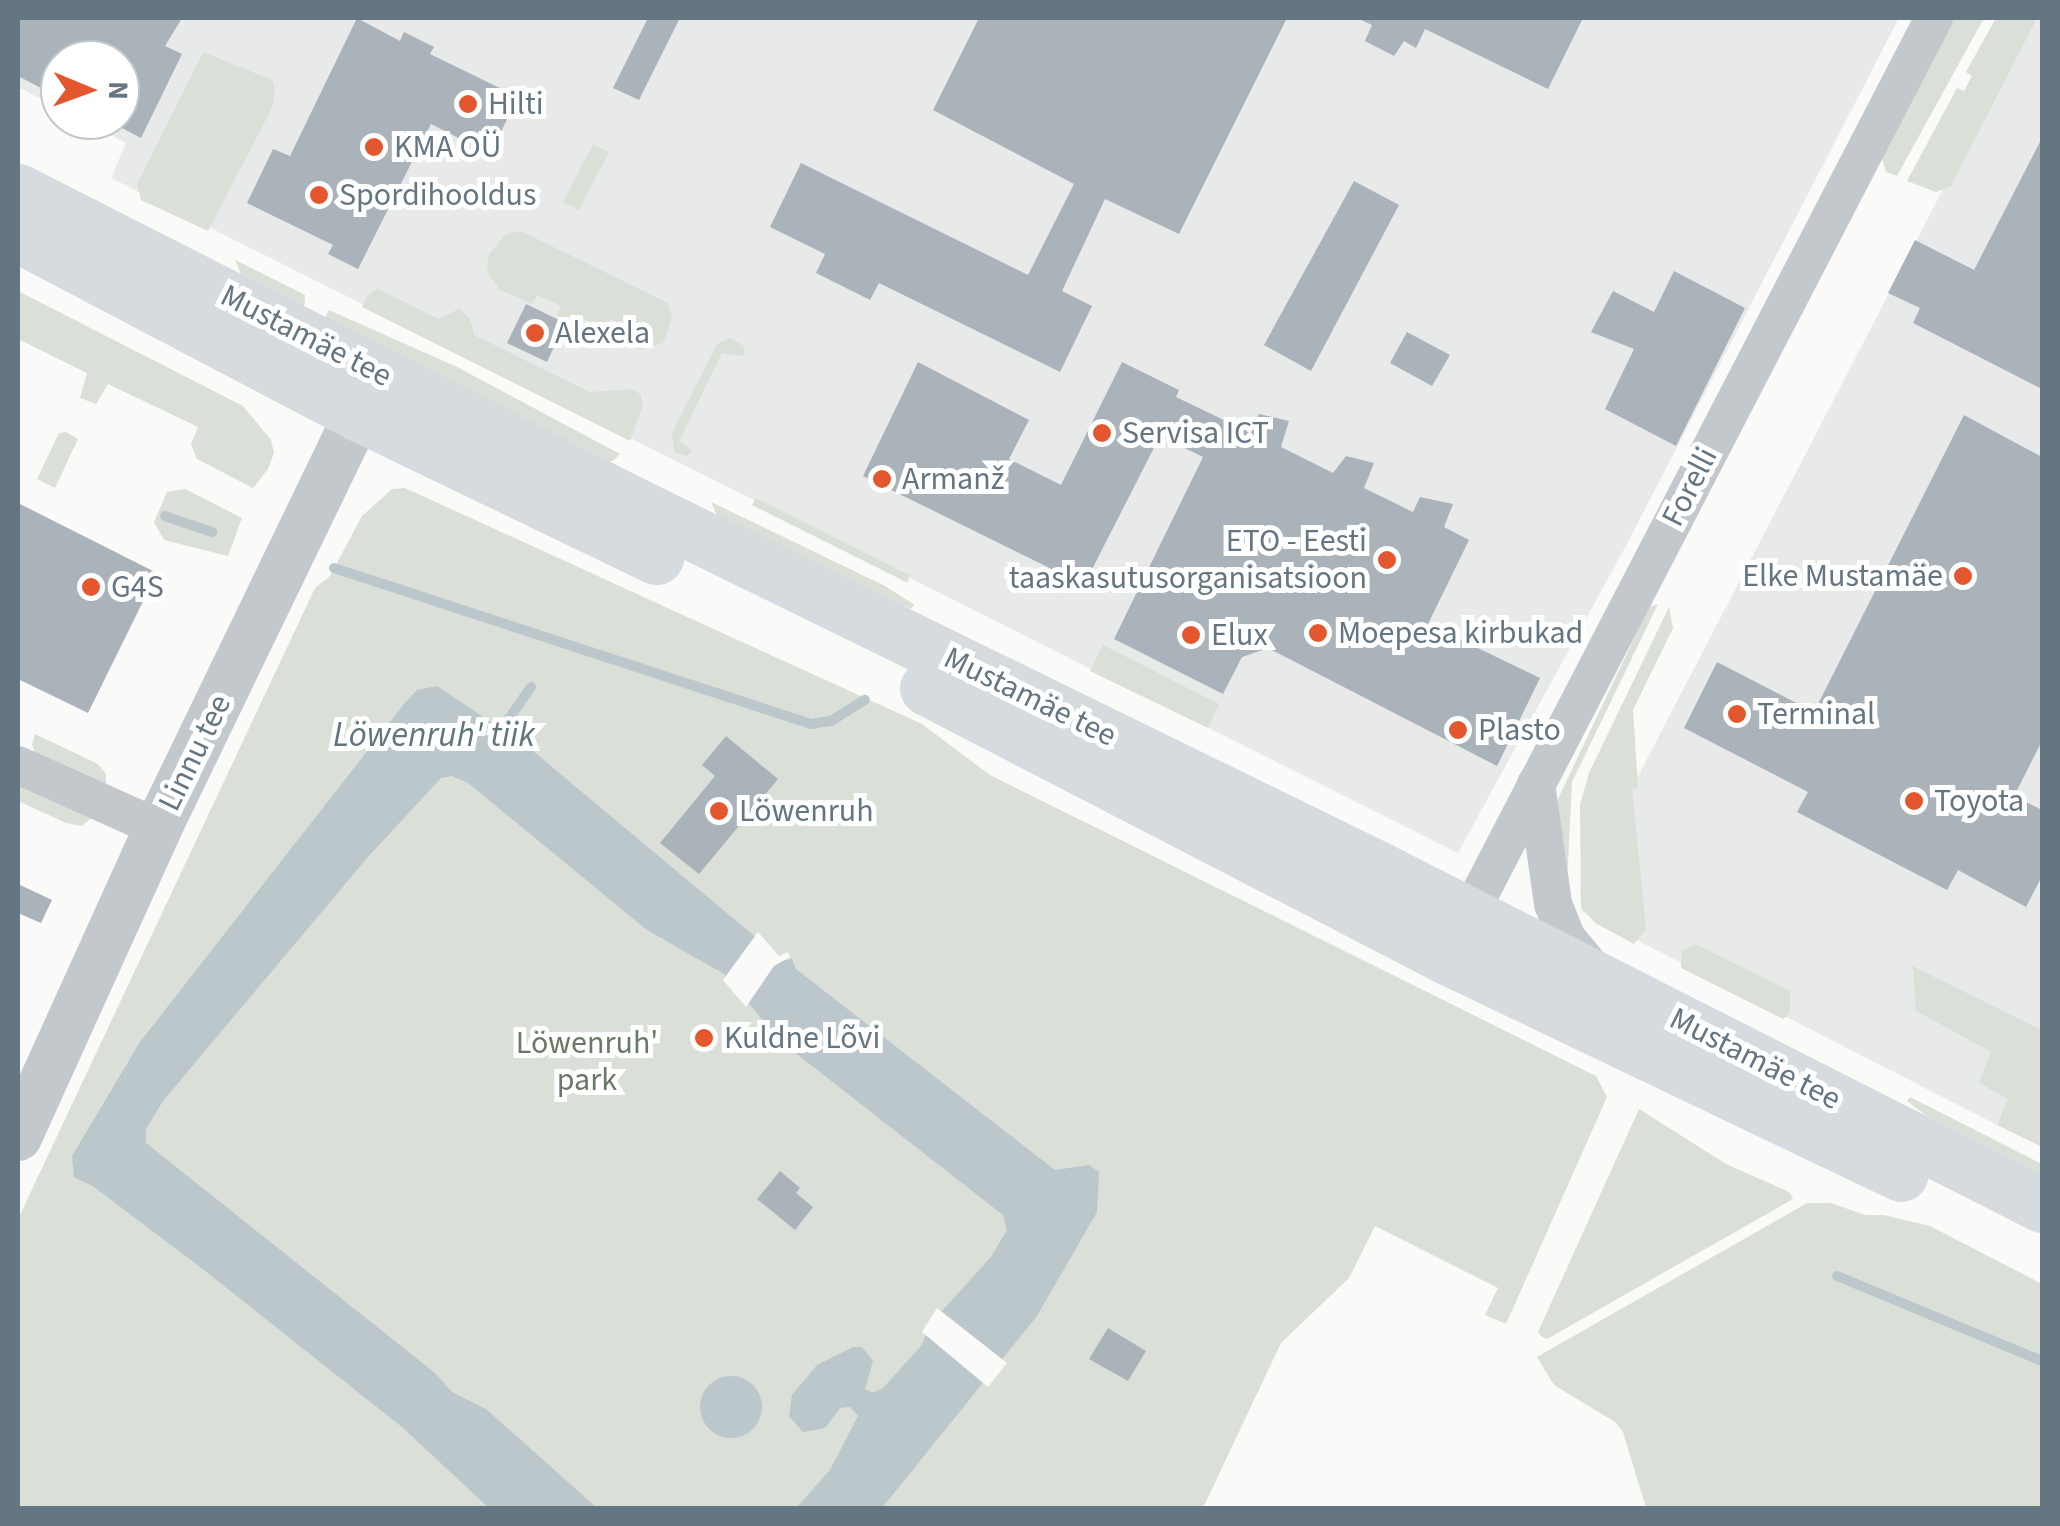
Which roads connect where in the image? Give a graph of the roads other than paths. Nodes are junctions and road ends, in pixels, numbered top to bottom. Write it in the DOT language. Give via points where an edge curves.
graph roads {
  1 [pos="1934,18"];
  2 [pos="18,192"];
  3 [pos="18,235"];
  4 [pos="369,394"];
  5 [pos="18,766"];
  6 [pos="1536,784"];
  7 [pos="158,828"];
  8 [pos="1458,936"];
  9 [pos="1604,983"];
  10 [pos="18,1136"];
  11 [pos="2042,1205"];
  12 [pos="2042,1245"];
  1 -- 6 [label="street, Forelli"];
  2 -- 4 [label="main road, Mustamäe tee"];
  3 -- 4 [label="main road, Mustamäe tee"];
  4 -- 7 [label="street, Linnu tee"];
  4 -- 8 [label="main road, Mustamäe tee" via="640,508"];
  5 -- 7 [label="street"];
  6 -- 8 [label="street, Forelli"];
  6 -- 9 [label="street" via="1552,904 1566,938"];
  7 -- 10 [label="street, Linnu tee"];
  8 -- 9 [label="main road, Mustamäe tee"];
  8 -- 12 [label="main road, Mustamäe tee"];
  9 -- 11 [label="main road, Mustamäe tee"];
}
